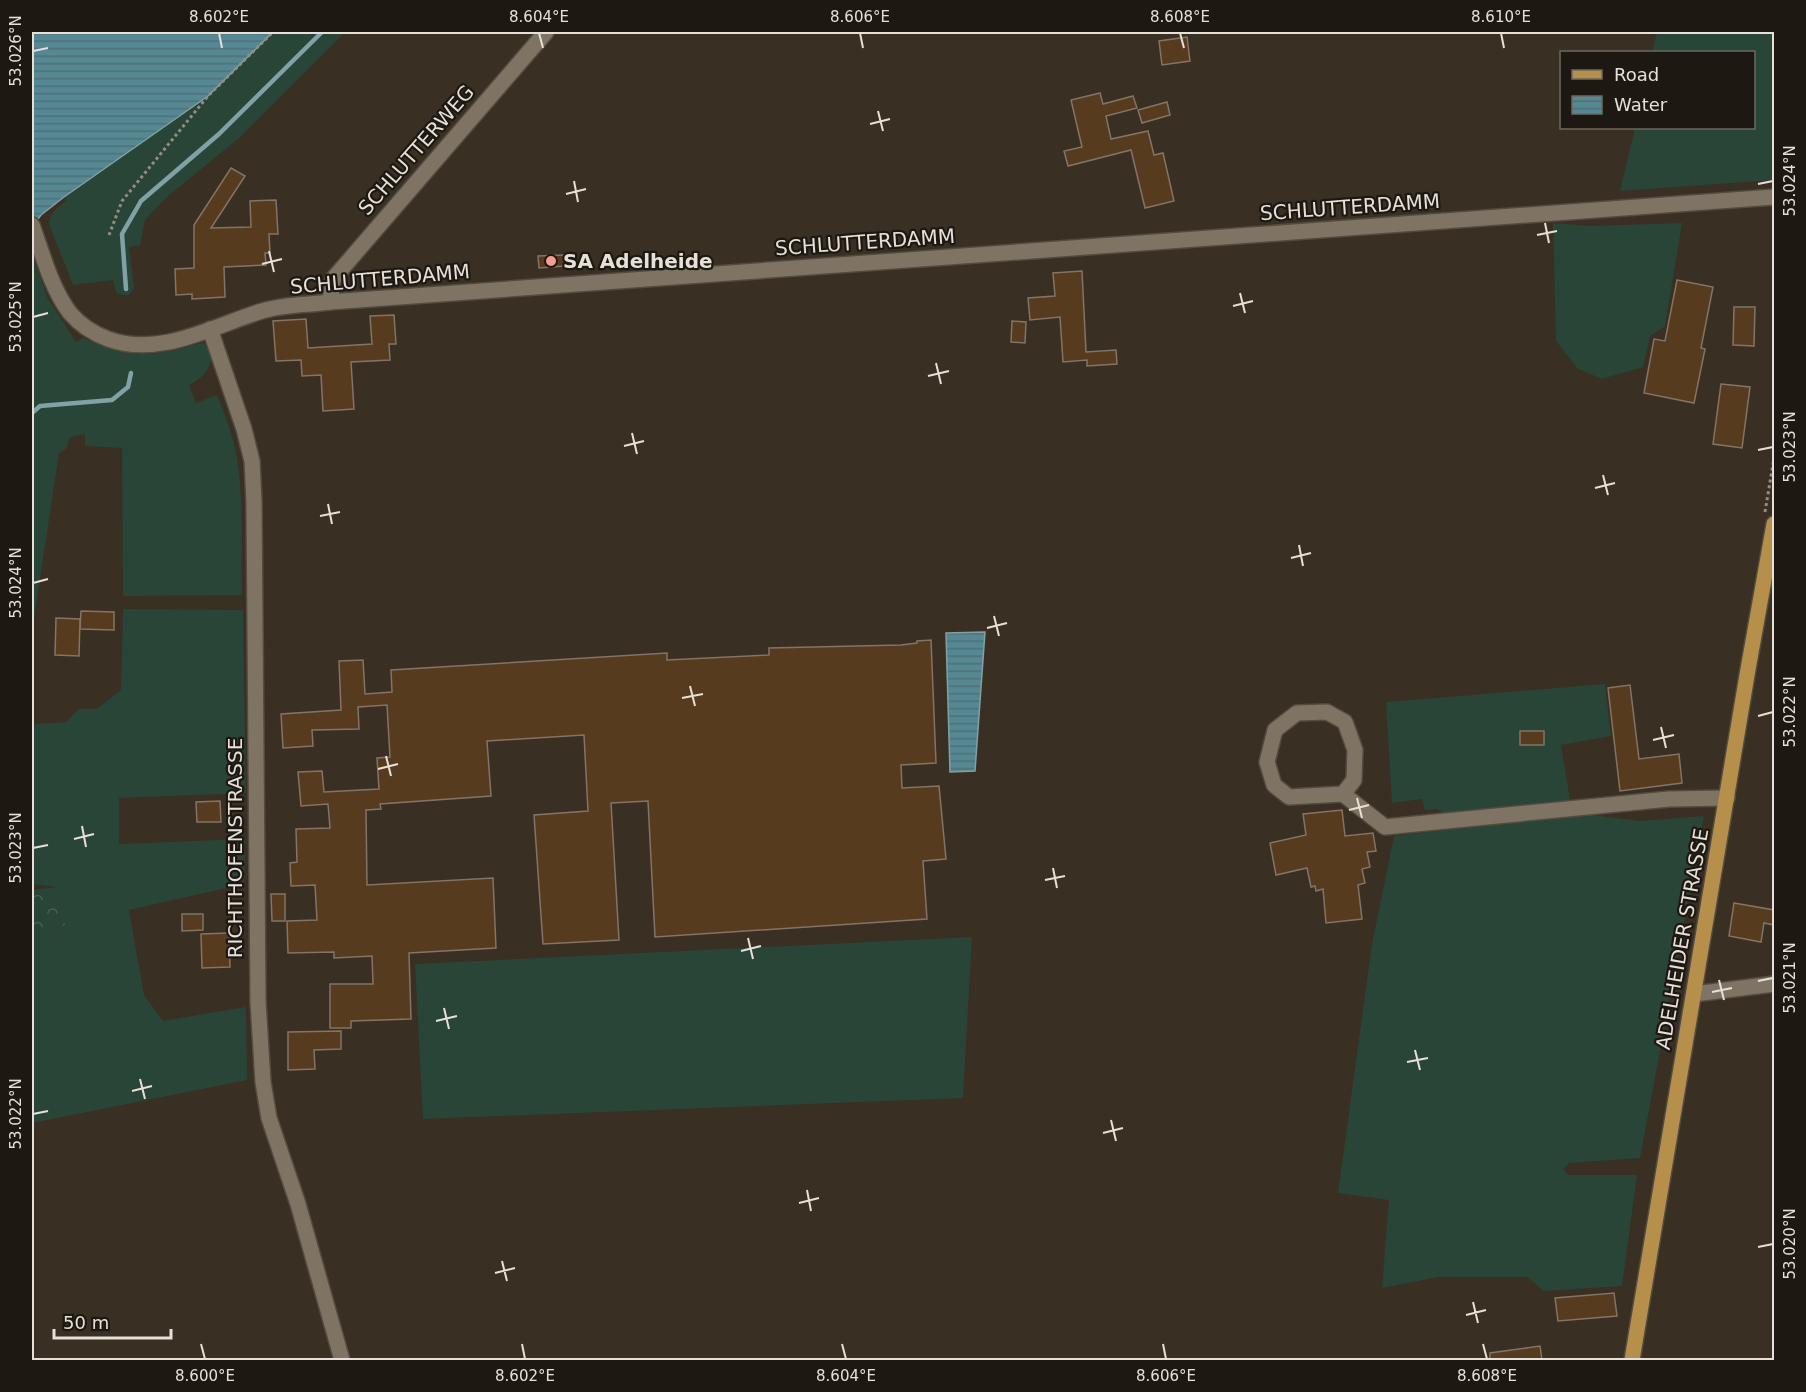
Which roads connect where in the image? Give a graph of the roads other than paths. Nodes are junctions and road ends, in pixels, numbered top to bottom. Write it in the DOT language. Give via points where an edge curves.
graph roads {
  1 [pos="546,32"];
  2 [pos="1774,197"];
  3 [pos="32,225"];
  4 [pos="330,302"];
  5 [pos="210,329"];
  6 [pos="1774,524"];
  7 [pos="1343,794"];
  8 [pos="1727,798"];
  9 [pos="1774,984"];
  10 [pos="1694,994"];
  11 [pos="342,1360"];
  12 [pos="1632,1360"];
  1 -- 4 [label="street, SCHLUTTERWEG" via="333,279"];
  2 -- 4 [label="street, SCHLUTTERDAMM"];
  3 -- 5 [label="street, SCHLUTTERDAMM" via="60,297 71,315 89,332 140,346"];
  4 -- 5 [label="street, SCHLUTTERDAMM" via="265,310"];
  5 -- 11 [label="street, RICHTHOFENSTRASSE" via="252,461 258,1002 263,1082 269,1118"];
  6 -- 8 [label="main road, ADELHEIDER STRASSE"];
  7 -- 7 [label="street" via="1288,797 1274,785 1267,762 1275,730 1297,713 1327,712 1345,722 1355,750 1354,780"];
  7 -- 8 [label="street" via="1385,827 1669,799"];
  8 -- 10 [label="main road, ADELHEIDER STRASSE"];
  9 -- 10 [label="street"];
  10 -- 12 [label="main road, ADELHEIDER STRASSE"];
}
